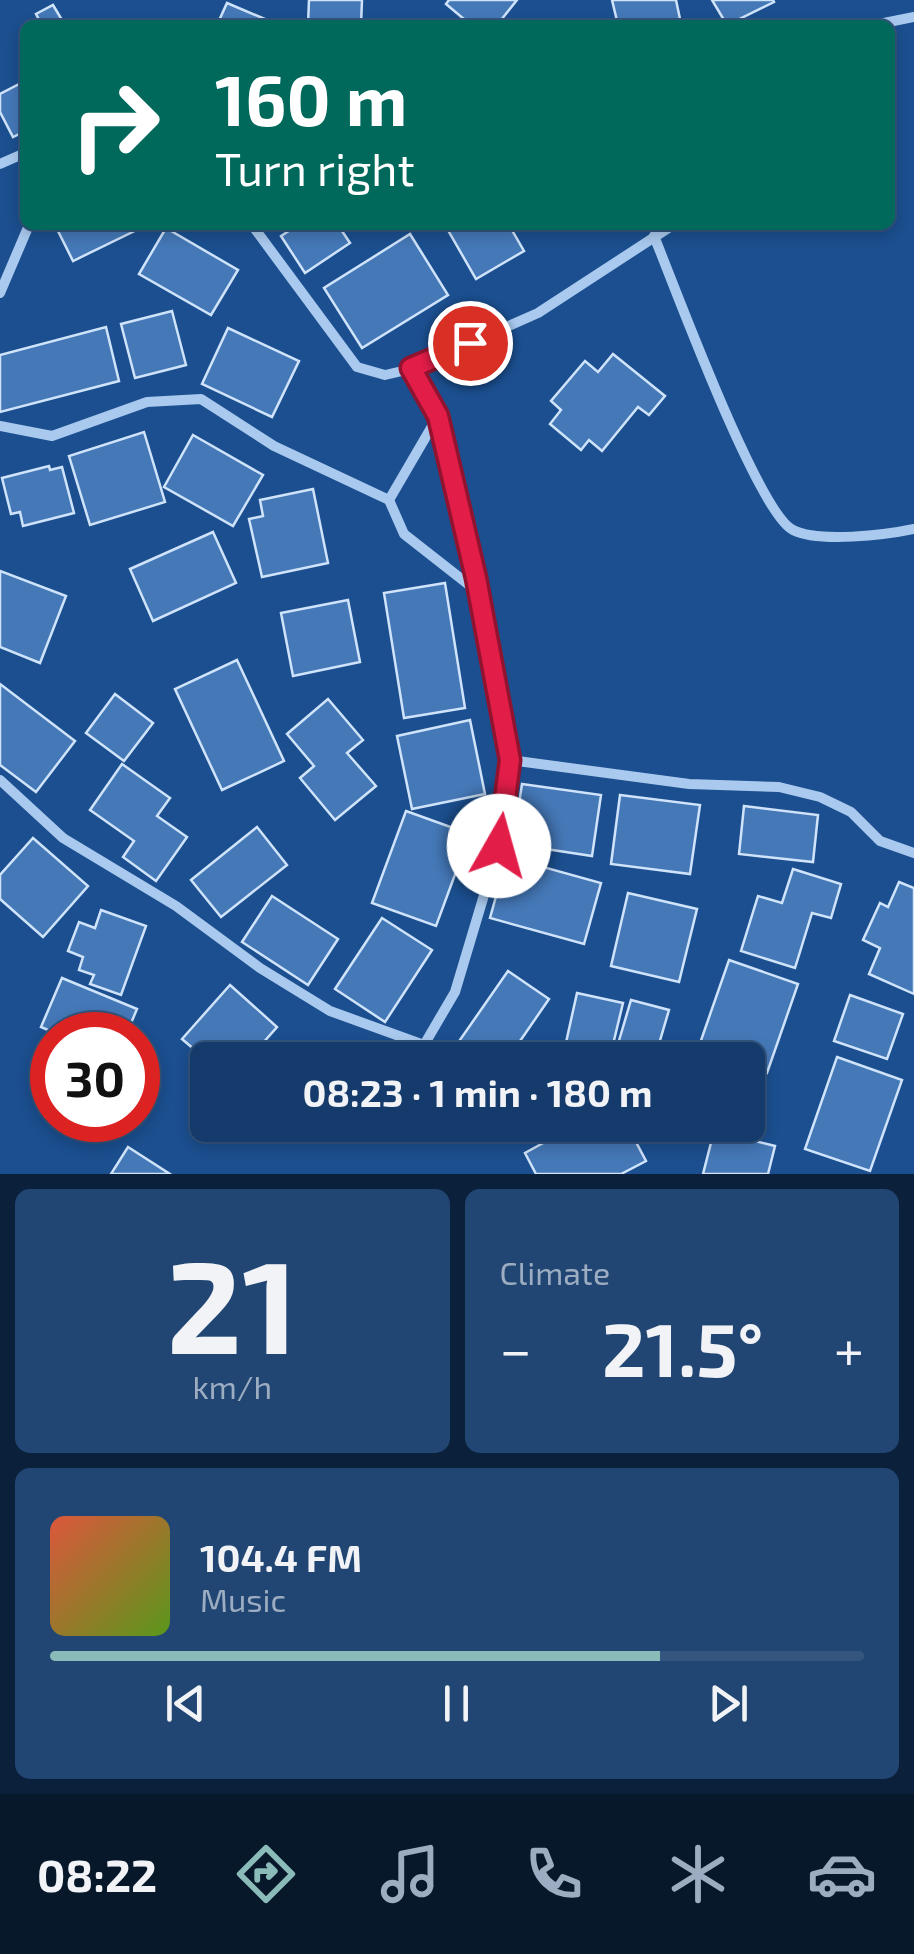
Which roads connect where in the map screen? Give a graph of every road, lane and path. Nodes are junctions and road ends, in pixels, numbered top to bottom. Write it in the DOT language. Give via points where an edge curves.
graph roads {
  1 [pos="27,230"];
  2 [pos="256,230"];
  3 [pos="665,230"];
  4 [pos="654,236"];
  5 [pos="0,293"];
  6 [pos="411,368"];
  7 [pos="438,416"];
  8 [pos="0,426"];
  9 [pos="389,500"];
  10 [pos="914,529"];
  11 [pos="478,592"];
  12 [pos="510,760"];
  13 [pos="0,780"];
  14 [pos="914,853"];
  15 [pos="416,1042"];
  16 [pos="426,1042"];
  1 -- 5 [label="street"];
  2 -- 6 [label="street" via="357,367 385,375"];
  3 -- 4 [label="street"];
  4 -- 6 [label="street" via="538,313"];
  4 -- 10 [label="street" via="779,521 796,532 828,536"];
  6 -- 7 [label="street"];
  7 -- 9 [label="street"];
  7 -- 11 [label="street"];
  8 -- 9 [label="street" via="52,436 146,402 201,398 274,446"];
  9 -- 11 [label="street" via="404,534"];
  11 -- 12 [label="street"];
  12 -- 14 [label="street" via="689,784 780,787 852,812 880,842"];
  12 -- 16 [label="street" via="499,846 455,992"];
  13 -- 15 [label="street" via="64,838 176,906 260,968 330,1010"];
}
